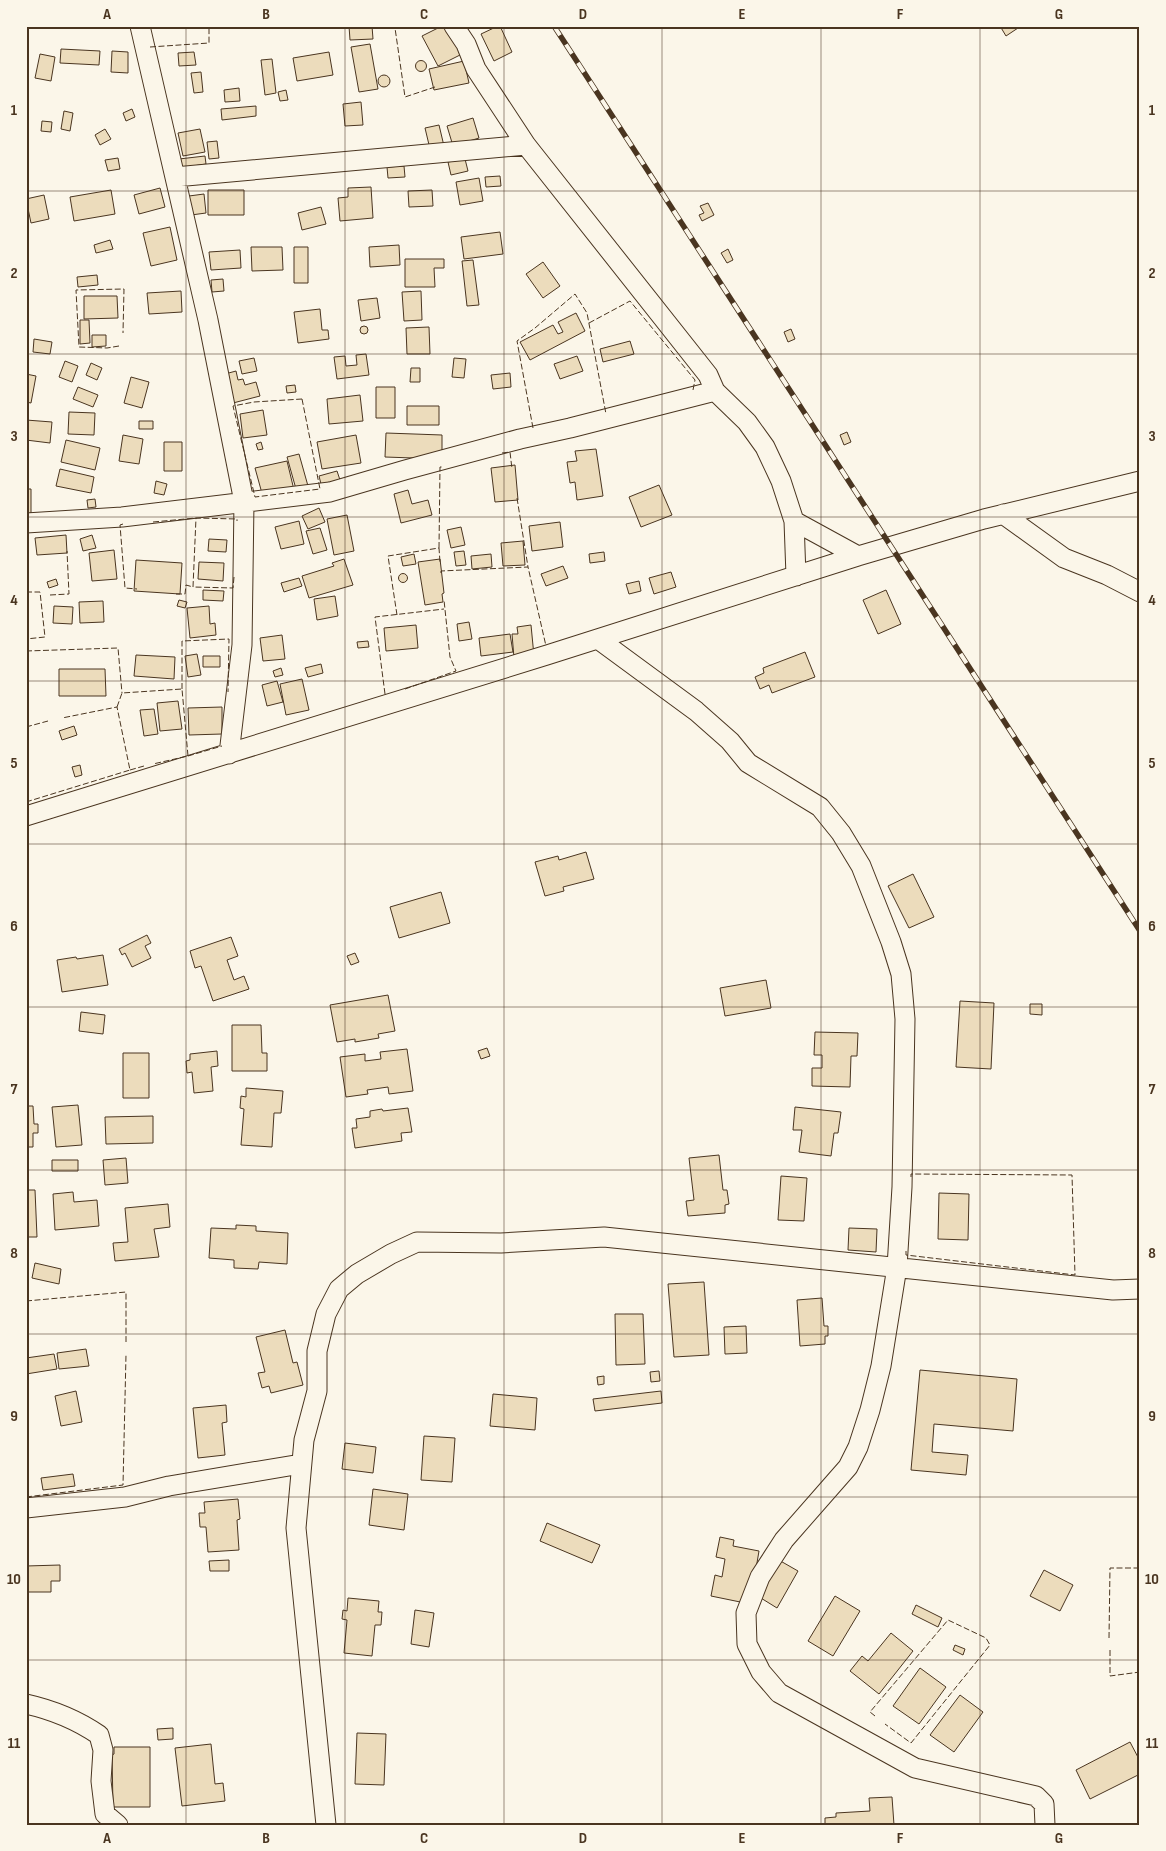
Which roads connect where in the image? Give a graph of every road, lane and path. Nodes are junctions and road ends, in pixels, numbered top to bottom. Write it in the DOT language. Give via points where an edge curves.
graph roads {
  1 [pos="140,26"];
  2 [pos="454,26"];
  3 [pos="526,145"];
  4 [pos="175,177"];
  5 [pos="715,391"];
  6 [pos="1140,481"];
  7 [pos="244,502"];
  8 [pos="1003,514"];
  9 [pos="794,521"];
  10 [pos="26,523"];
  11 [pos="858,556"];
  12 [pos="796,576"];
  13 [pos="1140,592"];
  14 [pos="598,639"];
  15 [pos="230,754"];
  16 [pos="26,816"];
  17 [pos="897,1267"];
  18 [pos="1140,1289"];
  19 [pos="301,1464"];
  20 [pos="26,1508"];
  21 [pos="26,1704"];
  22 [pos="118,1825"];
  23 [pos="326,1825"];
  24 [pos="1045,1825"];
  1 -- 4 [label="street"];
  2 -- 3 [label="street" via="480,75"];
  3 -- 4 [label="street"];
  3 -- 5 [label="street" via="708,375"];
  4 -- 7 [label="street" via="208,320"];
  5 -- 7 [label="street" via="520,439 330,492"];
  5 -- 9 [label="street" via="747,422 765,447"];
  6 -- 8 [label="street"];
  7 -- 10 [label="street" via="122,517"];
  7 -- 15 [label="street" via="242,645"];
  8 -- 11 [label="street"];
  8 -- 13 [label="street" via="1064,558"];
  9 -- 11 [label="street"];
  9 -- 12 [label="street"];
  11 -- 12 [label="street"];
  12 -- 14 [label="street"];
  14 -- 15 [label="street"];
  14 -- 17 [label="street" via="696,711 730,741 748,763 820,807 861,866 901,974 905,1019"];
  15 -- 16 [label="street"];
  17 -- 18 [label="street" via="1113,1290"];
  17 -- 19 [label="street" via="604,1237 501,1243 417,1242 358,1274 339,1290 326,1314 317,1351 317,1391"];
  17 -- 24 [label="street" via="880,1366 858,1447 848,1468 784,1540 760,1577 746,1613 747,1644 761,1672 779,1693 915,1768 1036,1796 1044,1804"];
  19 -- 20 [label="street" via="169,1486 125,1497"];
  19 -- 23 [label="street" via="296,1528"];
  21 -- 22 [label="street" via="81,1722 99,1735 103,1750 100,1781 105,1814"];
}
